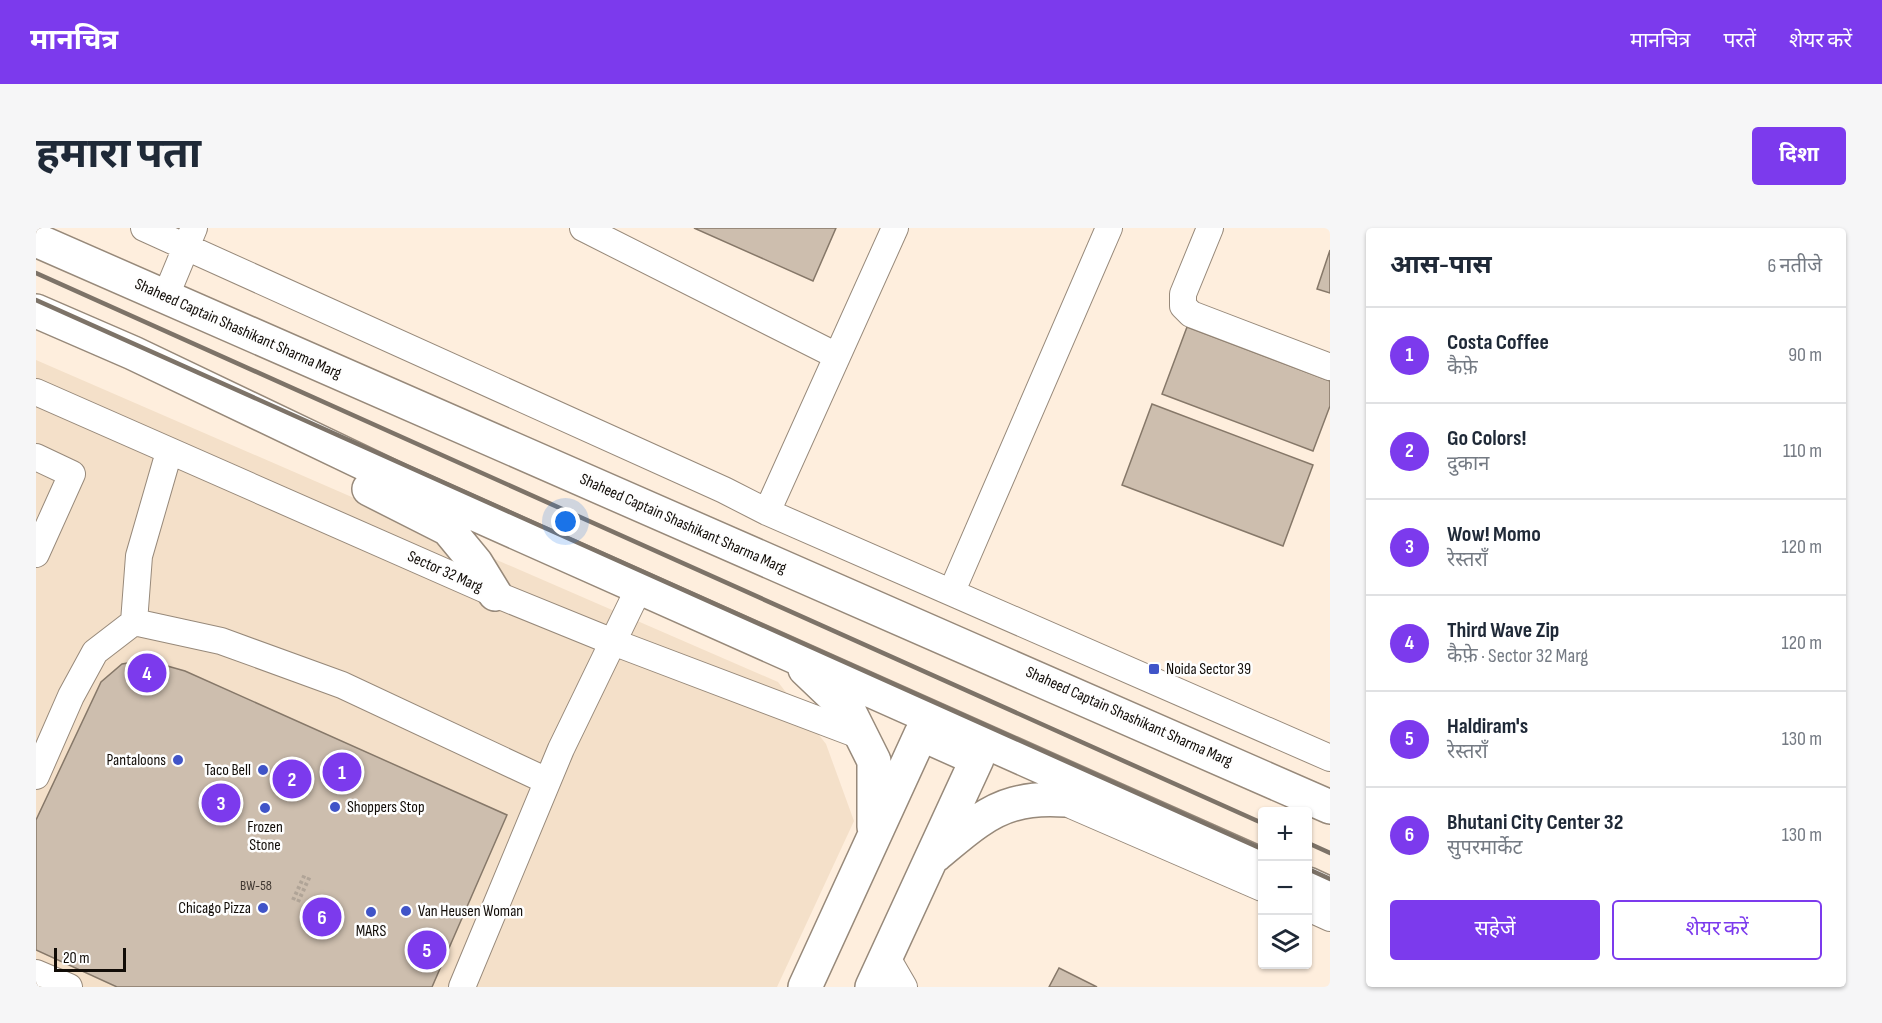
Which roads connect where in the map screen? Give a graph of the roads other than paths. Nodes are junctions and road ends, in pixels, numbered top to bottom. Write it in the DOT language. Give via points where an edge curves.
graph roads {
  1 [pos="144,228"];
  2 [pos="583,228"];
  3 [pos="895,228"];
  4 [pos="1109,228"];
  5 [pos="1210,228"];
  6 [pos="190,237"];
  7 [pos="36,240"];
  8 [pos="165,298"];
  9 [pos="36,311"];
  10 [pos="837,356"];
  11 [pos="1330,367"];
  12 [pos="36,392"];
  13 [pos="273,421"];
  14 [pos="169,452"];
  15 [pos="36,458"];
  16 [pos="767,512"];
  17 [pos="36,554"];
  18 [pos="640,586"];
  19 [pos="952,591"];
  20 [pos="495,594"];
  21 [pos="134,622"];
  22 [pos="613,642"];
  23 [pos="774,646"];
  24 [pos="861,736"];
  25 [pos="1330,758"];
  26 [pos="36,776"];
  27 [pos="547,781"];
  28 [pos="1058,799"];
  29 [pos="1128,806"];
  30 [pos="1330,807"];
  31 [pos="874,838"];
  32 [pos="929,862"];
  33 [pos="1258,863"];
  34 [pos="1258,886"];
  35 [pos="1312,887"];
  36 [pos="1330,894"];
  37 [pos="1312,910"];
  38 [pos="1330,918"];
  39 [pos="886,956"];
  40 [pos="36,973"];
  41 [pos="69,987"];
  42 [pos="462,987"];
  43 [pos="805,987"];
  44 [pos="872,987"];
  45 [pos="904,987"];
  1 -- 6 [label="street"];
  2 -- 10 [label="street"];
  3 -- 10 [label="street"];
  4 -- 19 [label="street"];
  5 -- 11 [label="street" via="1183,294 1183,306 1191,314"];
  6 -- 8 [label="street"];
  6 -- 16 [label="street"];
  7 -- 8 [label="main road, Shaheed Captain Shashikant Sharma Marg"];
  8 -- 30 [label="main road, Shaheed Captain Shashikant Sharma Marg"];
  9 -- 13 [label="main road"];
  10 -- 16 [label="street"];
  12 -- 14 [label="street, Sector 32 Marg"];
  13 -- 18 [label="main road"];
  13 -- 20 [label="main road" via="288,443 316,463 448,529"];
  14 -- 20 [label="street, Sector 32 Marg"];
  14 -- 21 [label="street" via="139,556"];
  15 -- 17 [label="street" via="72,474"];
  16 -- 19 [label="street"];
  18 -- 22 [label="street"];
  18 -- 23 [label="main road"];
  19 -- 25 [label="street"];
  20 -- 22 [label="street, Sector 32 Marg"];
  21 -- 26 [label="street" via="95,652"];
  21 -- 27 [label="street" via="221,641 342,686"];
  22 -- 24 [label="street, Sector 32 Marg"];
  22 -- 27 [label="street"];
  23 -- 24 [label="main road" via="849,711"];
  23 -- 29 [label="main road"];
  24 -- 31 [label="main road" via="873,761"];
  27 -- 42 [label="street"];
  28 -- 29 [label="main road"];
  28 -- 32 [label="main road" via="1013,804 972,825"];
  28 -- 34 [label="street"];
  29 -- 33 [label="main road"];
  31 -- 32 [label="main road" via="921,734 977,759"];
  31 -- 43 [label="main road"];
  32 -- 39 [label="main road"];
  35 -- 36 [label="main road"];
  37 -- 38 [label="street"];
  39 -- 44 [label="main road"];
  39 -- 45 [label="street"];
  40 -- 41 [label="street"];
}
